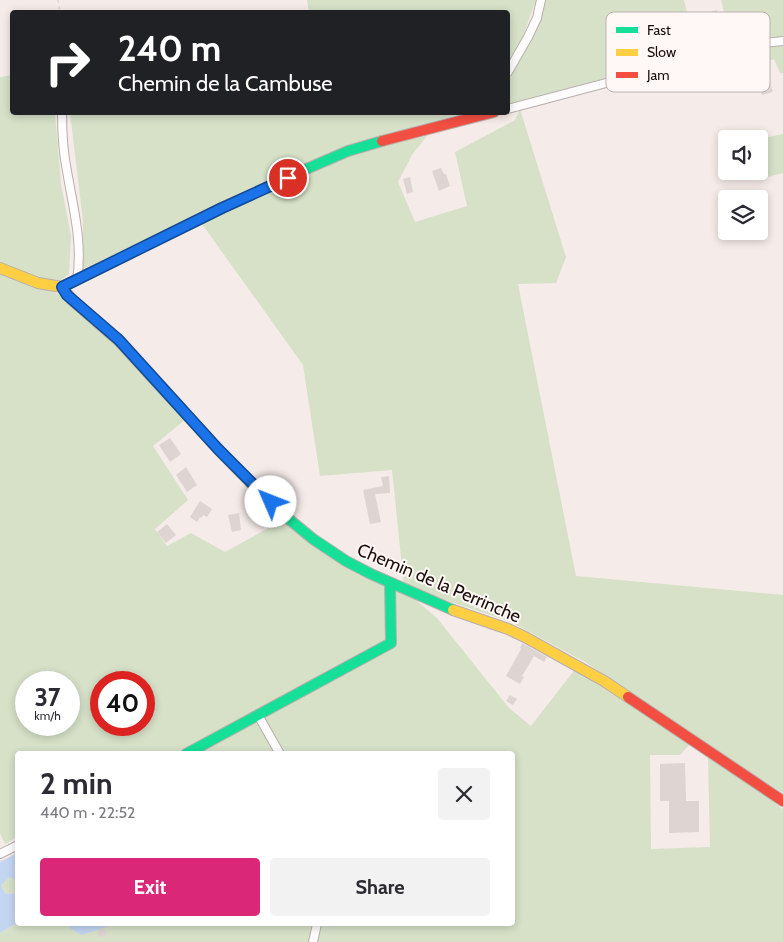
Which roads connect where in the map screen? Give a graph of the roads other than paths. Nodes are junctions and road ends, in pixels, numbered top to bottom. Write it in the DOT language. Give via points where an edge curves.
graph roads {
  1 [pos="541,0"];
  2 [pos="783,41"];
  3 [pos="770,42"];
  4 [pos="510,68"];
  5 [pos="606,83"];
  6 [pos="510,108"];
  7 [pos="62,115"];
  8 [pos="480,115"];
  9 [pos="0,268"];
  10 [pos="77,280"];
  11 [pos="62,287"];
  12 [pos="390,583"];
  13 [pos="258,715"];
  14 [pos="192,751"];
  15 [pos="278,751"];
  16 [pos="783,801"];
  17 [pos="15,846"];
  18 [pos="0,854"];
  19 [pos="317,926"];
  20 [pos="313,942"];
  1 -- 4 [label="street" via="537,18"];
  2 -- 3 [label="street"];
  5 -- 6 [label="street"];
  7 -- 10 [label="street" via="64,154 79,245"];
  8 -- 10 [label="street" via="348,151 222,208"];
  9 -- 11 [label="street" via="29,280"];
  10 -- 11 [label="street"];
  11 -- 12 [label="street, Chemin de la Perrinche" via="119,340 218,449 285,516 346,562"];
  12 -- 13 [label="street" via="391,643"];
  12 -- 16 [label="street, Chemin de la Perrinche" via="508,629 562,657"];
  13 -- 14 [label="street"];
  13 -- 15 [label="street"];
  17 -- 18 [label="street"];
  19 -- 20 [label="street"];
}
